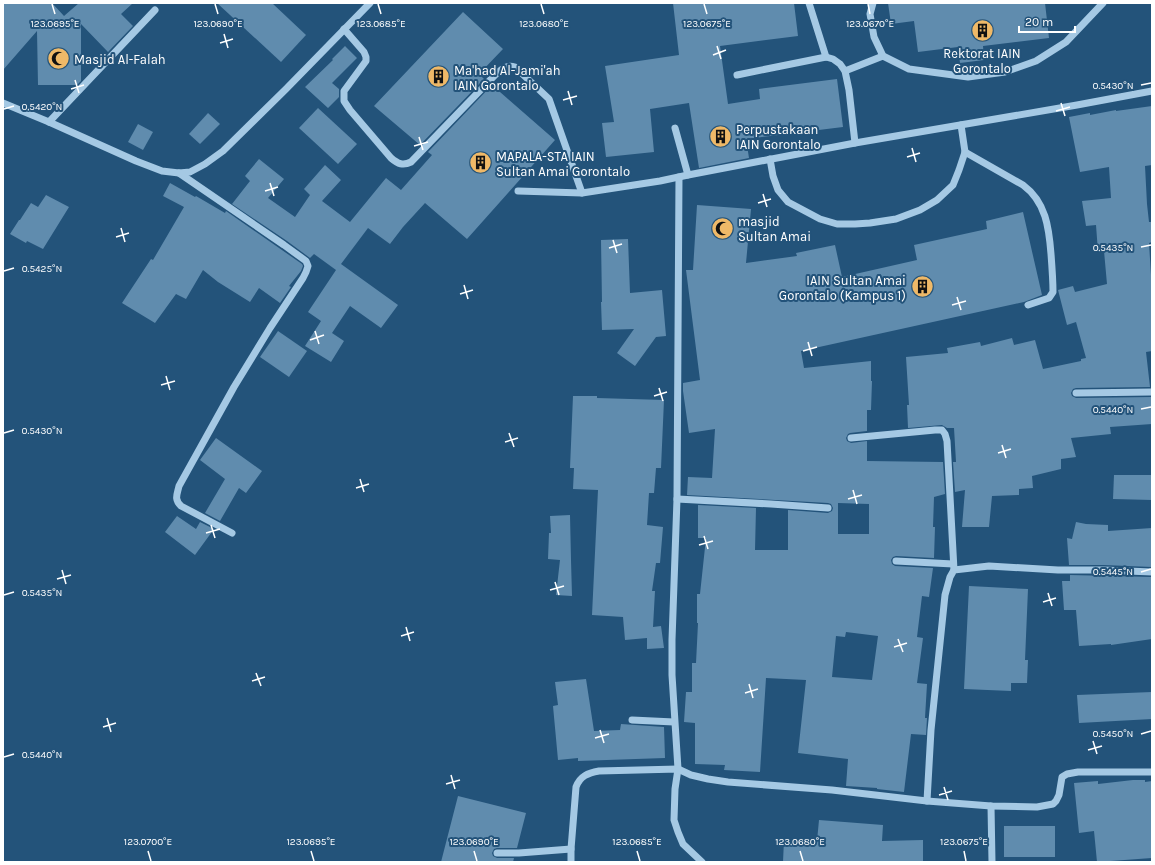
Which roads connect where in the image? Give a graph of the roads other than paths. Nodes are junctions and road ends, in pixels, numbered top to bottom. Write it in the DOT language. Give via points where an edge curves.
graph roads {
  1 [pos="370,3"];
  2 [pos="809,3"];
  3 [pos="873,3"];
  4 [pos="1103,3"];
  5 [pos="155,10"];
  6 [pos="344,29"];
  7 [pos="883,56"];
  8 [pos="826,57"];
  9 [pos="845,71"];
  10 [pos="737,75"];
  11 [pos="1152,91"];
  12 [pos="3,103"];
  13 [pos="49,122"];
  14 [pos="961,125"];
  15 [pos="674,128"];
  16 [pos="855,143"];
  17 [pos="965,152"];
  18 [pos="770,159"];
  19 [pos="179,173"];
  20 [pos="688,175"];
  21 [pos="679,177"];
  22 [pos="518,191"];
  23 [pos="582,193"];
  24 [pos="1028,305"];
  25 [pos="1152,392"];
  26 [pos="1076,393"];
  27 [pos="850,438"];
  28 [pos="678,500"];
  29 [pos="828,508"];
  30 [pos="232,533"];
  31 [pos="896,561"];
  32 [pos="954,567"];
  33 [pos="1152,572"];
  34 [pos="632,720"];
  35 [pos="674,722"];
  36 [pos="678,769"];
  37 [pos="1152,772"];
  38 [pos="927,801"];
  39 [pos="991,806"];
  40 [pos="571,849"];
  41 [pos="497,853"];
  42 [pos="571,862"];
  43 [pos="702,862"];
  44 [pos="992,862"];
  1 -- 6 [label="street"];
  2 -- 8 [label="street"];
  3 -- 7 [label="street" via="870,14 874,36"];
  4 -- 7 [label="street" via="1066,42 1036,61 1005,72 968,77 942,74 909,69"];
  5 -- 13 [label="street"];
  6 -- 19 [label="street" via="223,151 190,172"];
  6 -- 23 [label="street" via="366,57 366,61 344,91 344,101 391,158 401,164 411,162 503,68 510,66 515,67 549,99"];
  7 -- 9 [label="street"];
  8 -- 9 [label="street" via="840,64"];
  8 -- 10 [label="street"];
  9 -- 16 [label="street"];
  11 -- 14 [label="street"];
  12 -- 13 [label="street"];
  13 -- 19 [label="street" via="136,161 162,171"];
  14 -- 16 [label="street"];
  14 -- 17 [label="street"];
  15 -- 20 [label="street"];
  16 -- 18 [label="street"];
  17 -- 18 [label="street" via="953,185 931,203 896,219 855,224 837,224 820,219 788,202 778,190"];
  17 -- 24 [label="street" via="1031,191 1046,218 1050,232 1052,292 1049,298"];
  18 -- 20 [label="street"];
  19 -- 30 [label="street" via="284,245 306,261 308,266 234,387 179,486 176,498 181,506"];
  20 -- 21 [label="street"];
  21 -- 23 [label="street"];
  21 -- 28 [label="street"];
  22 -- 23 [label="street"];
  25 -- 26 [label="street"];
  27 -- 32 [label="street" via="942,430 947,442"];
  28 -- 29 [label="street"];
  28 -- 35 [label="street" via="672,640"];
  31 -- 32 [label="street"];
  32 -- 33 [label="street"];
  32 -- 38 [label="street" via="945,595 931,730"];
  34 -- 35 [label="street"];
  35 -- 36 [label="street"];
  36 -- 38 [label="street" via="691,775 728,782"];
  36 -- 40 [label="street" via="598,771 584,776 576,787"];
  36 -- 43 [label="street" via="674,820 683,844"];
  37 -- 39 [label="street" via="1067,774 1062,777 1059,795 1053,804 1037,807"];
  38 -- 39 [label="street"];
  39 -- 44 [label="street"];
  40 -- 41 [label="street"];
  40 -- 42 [label="street"];
}
